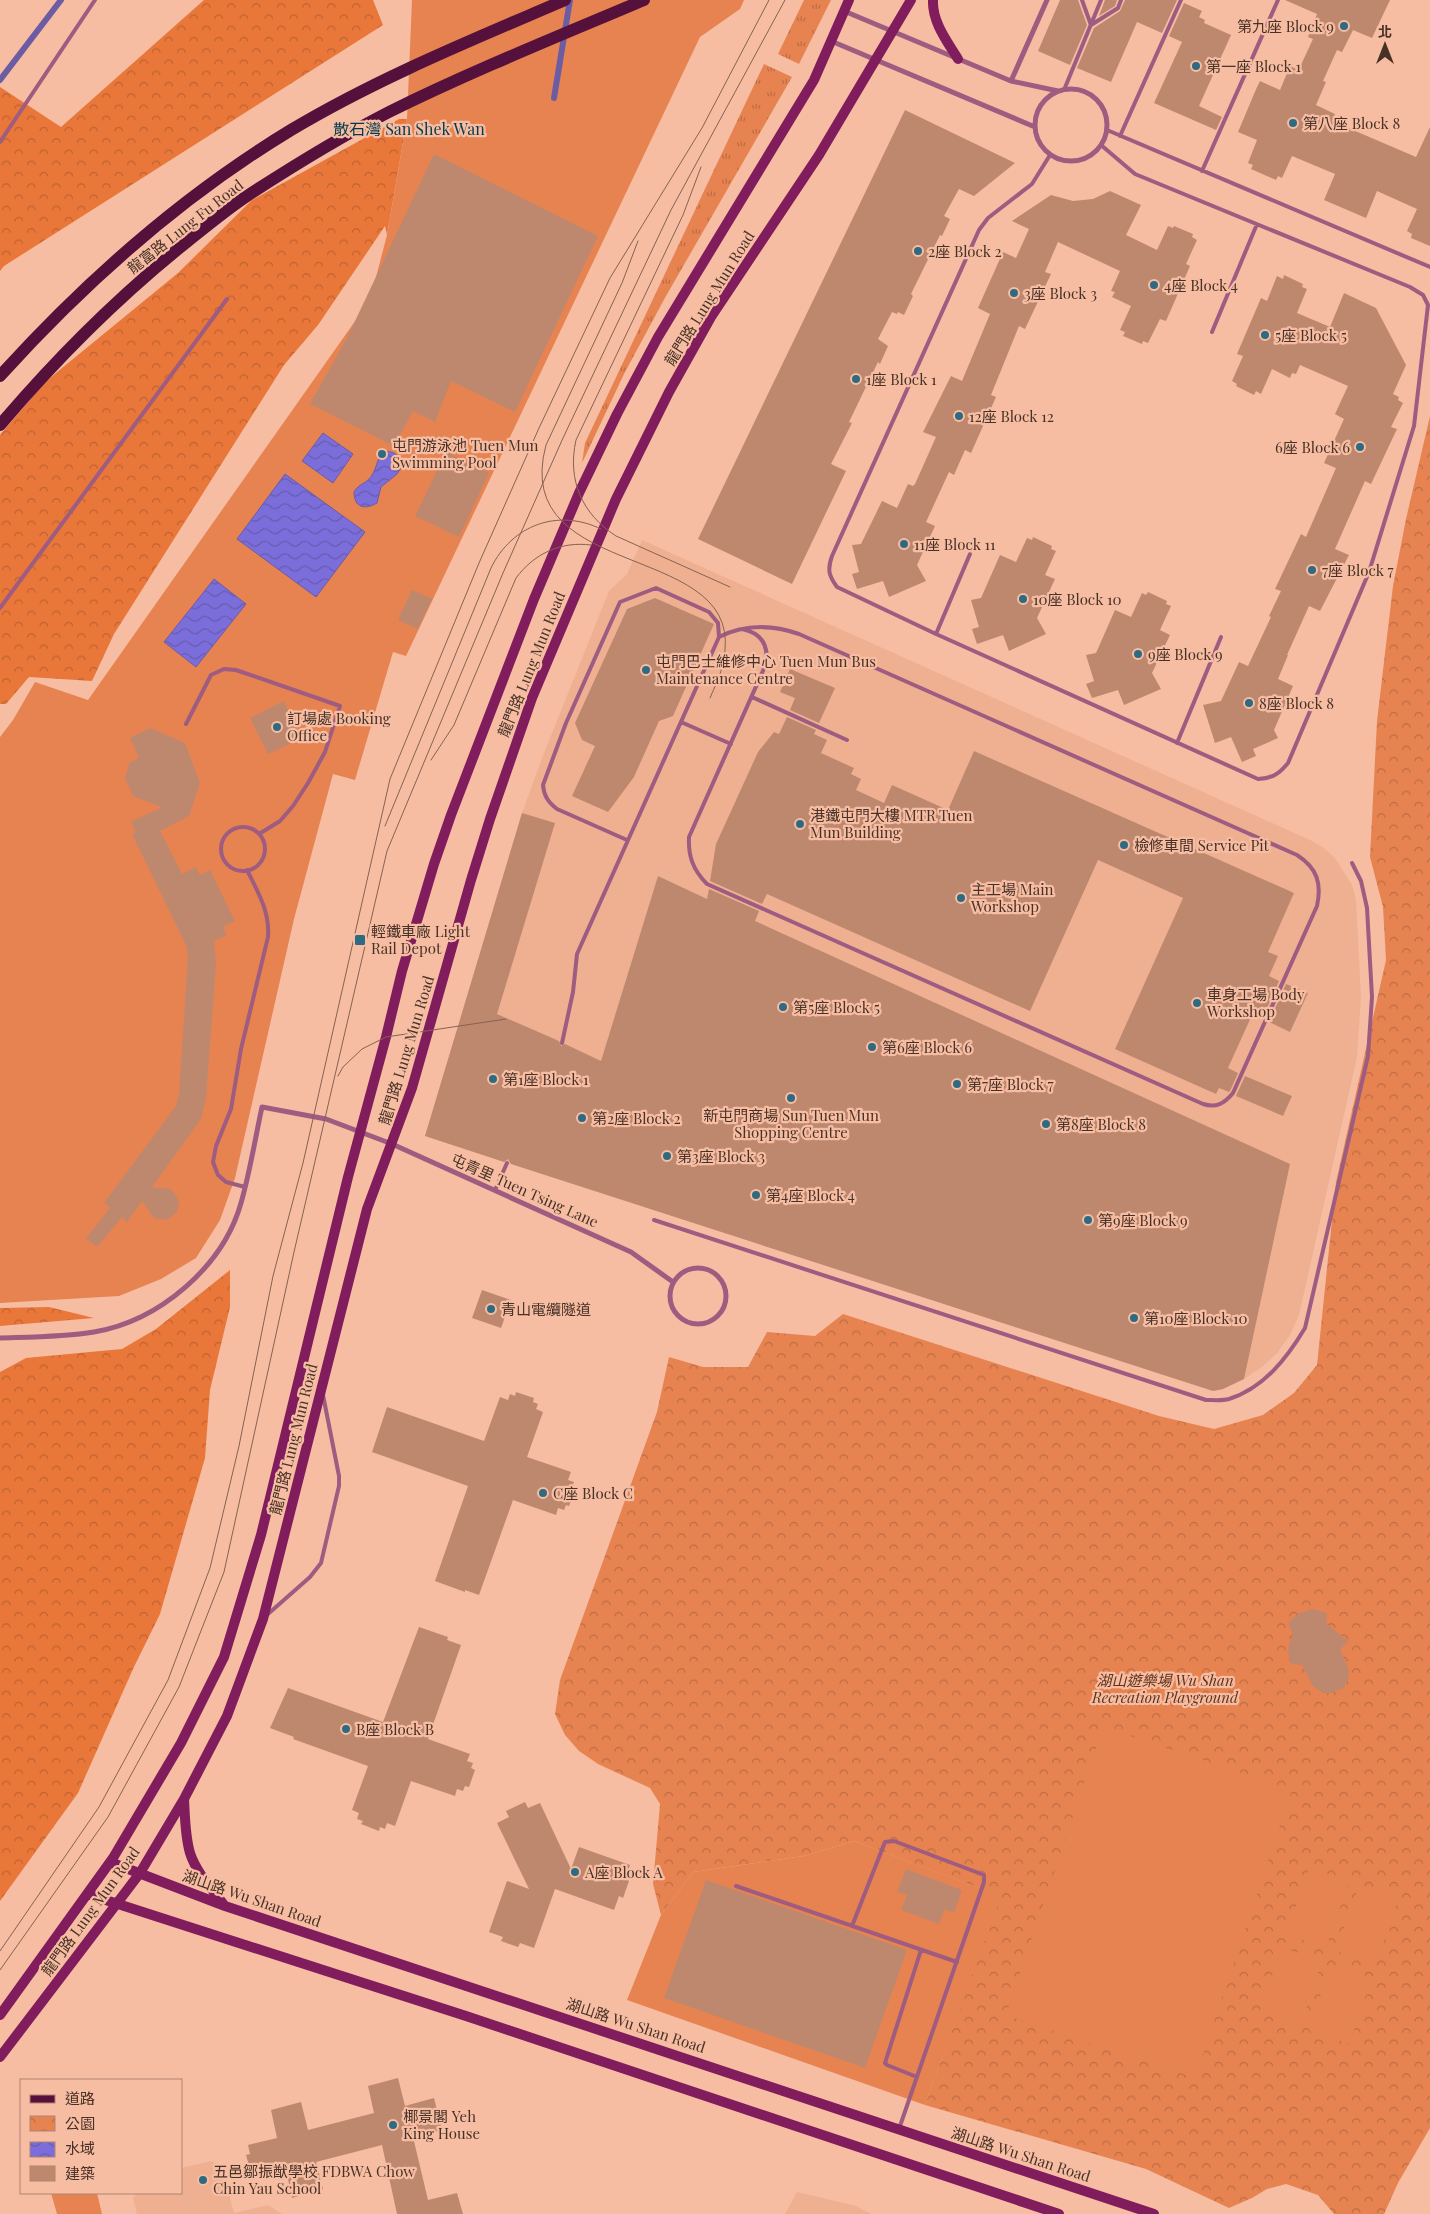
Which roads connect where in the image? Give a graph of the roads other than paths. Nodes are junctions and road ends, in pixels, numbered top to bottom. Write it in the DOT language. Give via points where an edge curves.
graph roads {
  1 [pos="95,0"];
  2 [pos="565,0"];
  3 [pos="644,0"];
  4 [pos="849,0"];
  5 [pos="911,0"];
  6 [pos="933,0"];
  7 [pos="1047,0"];
  8 [pos="1082,0"];
  9 [pos="1101,0"];
  10 [pos="1122,0"];
  11 [pos="1181,0"];
  12 [pos="1278,0"];
  13 [pos="844,11"];
  14 [pos="1091,25"];
  15 [pos="893,32"];
  16 [pos="831,41"];
  17 [pos="958,59"];
  18 [pos="876,60"];
  19 [pos="1011,81"];
  20 [pos="1061,90"];
  21 [pos="1035,127"];
  22 [pos="1107,130"];
  23 [pos="1120,136"];
  24 [pos="0,142"];
  25 [pos="1101,145"];
  26 [pos="1050,155"];
  27 [pos="1202,171"];
  28 [pos="1257,224"];
  29 [pos="1430,267"];
  30 [pos="228,299"];
  31 [pos="1212,332"];
  32 [pos="0,376"];
  33 [pos="0,425"];
  34 [pos="970,554"];
  35 [pos="0,608"];
  36 [pos="742,629"];
  37 [pos="936,634"];
  38 [pos="719,637"];
  39 [pos="1222,637"];
  40 [pos="752,697"];
  41 [pos="681,722"];
  42 [pos="186,724"];
  43 [pos="846,740"];
  44 [pos="1177,743"];
  45 [pos="731,744"];
  46 [pos="259,834"];
  47 [pos="628,840"];
  48 [pos="1352,863"];
  49 [pos="247,870"];
  50 [pos="562,1043"];
  51 [pos="360,1132"];
  52 [pos="392,1144"];
  53 [pos="507,1163"];
  54 [pos="245,1187"];
  55 [pos="494,1190"];
  56 [pos="654,1220"];
  57 [pos="673,1282"];
  58 [pos="0,1338"];
  59 [pos="321,1386"];
  60 [pos="263,1619"];
  61 [pos="184,1799"];
  62 [pos="110,1862"];
  63 [pos="140,1873"];
  64 [pos="736,1886"];
  65 [pos="87,1894"];
  66 [pos="116,1904"];
  67 [pos="225,1906"];
  68 [pos="852,1926"];
  69 [pos="921,1950"];
  70 [pos="956,1962"];
  71 [pos="0,2015"];
  72 [pos="0,2057"];
  73 [pos="917,2077"];
  74 [pos="899,2129"];
  75 [pos="1059,2214"];
  76 [pos="1154,2214"];
  1 -- 24 [label="lane"];
  2 -- 32 [label="main road, 龍富路 Lung Fu Road" via="360,91 228,171 113,263"];
  3 -- 33 [label="main road, 龍富路 Lung Fu Road" via="388,113 246,197 124,296 60,358"];
  4 -- 13 [label="main road, 龍門路 Lung Mun Road"];
  5 -- 15 [label="main road, 龍門路 Lung Mun Road"];
  6 -- 17 [label="main road" via="939,27"];
  7 -- 19 [label="street"];
  8 -- 14 [label="lane"];
  9 -- 14 [label="lane"];
  10 -- 14 [label="lane" via="1118,8"];
  11 -- 23 [label="lane"];
  12 -- 27 [label="lane"];
  13 -- 15 [label="street"];
  13 -- 16 [label="main road, 龍門路 Lung Mun Road"];
  14 -- 20 [label="lane"];
  15 -- 17 [label="street"];
  15 -- 18 [label="main road, 龍門路 Lung Mun Road"];
  16 -- 18 [label="street"];
  16 -- 51 [label="main road, 龍門路 Lung Mun Road" via="814,80 658,336 617,414 568,520 534,599 441,843 402,971"];
  17 -- 19 [label="street"];
  18 -- 21 [label="street"];
  18 -- 52 [label="main road, 龍門路 Lung Mun Road" via="819,155 712,317 669,392 616,499 556,638 510,758 471,880 430,1029"];
  19 -- 20 [label="street"];
  20 -- 21 [label="street" via="1048,96 1040,105"];
  20 -- 22 [label="street" via="1076,89 1096,99 1103,108"];
  21 -- 26 [label="street" via="1042,147"];
  22 -- 23 [label="lane"];
  22 -- 25 [label="street"];
  23 -- 27 [label="lane"];
  25 -- 26 [label="street" via="1083,159 1060,160"];
  25 -- 28 [label="lane" via="1135,174"];
  26 -- 37 [label="lane" via="1032,184 988,218 979,230 828,566 837,587"];
  27 -- 29 [label="lane"];
  28 -- 31 [label="lane"];
  28 -- 44 [label="lane" via="1423,295 1428,304 1428,314 1414,426 1369,572 1288,763 1271,778 1258,779"];
  30 -- 35 [label="lane"];
  34 -- 37 [label="lane"];
  36 -- 38 [label="lane"];
  36 -- 40 [label="lane" via="760,637 768,655"];
  36 -- 45 [label="lane" via="772,627 800,634 1307,862 1319,882 1317,906 1233,1093 1220,1105 1203,1104 707,884 690,858 689,837"];
  37 -- 44 [label="lane"];
  38 -- 41 [label="lane"];
  38 -- 47 [label="lane" via="718,623 709,612 656,588 620,602 573,705 543,785 544,795 556,809"];
  39 -- 44 [label="lane"];
  40 -- 43 [label="lane"];
  40 -- 45 [label="lane"];
  41 -- 45 [label="lane"];
  41 -- 47 [label="lane"];
  42 -- 46 [label="lane" via="211,675 224,669 236,670 340,706 325,752 294,806 280,821"];
  46 -- 49 [label="lane" via="265,845 263,858"];
  46 -- 49 [label="lane" via="246,827 238,828 231,830 222,842 221,850 227,863"];
  47 -- 50 [label="lane" via="577,954"];
  48 -- 56 [label="lane" via="1361,881 1367,908 1372,997 1368,1056 1305,1328 1292,1350 1272,1373 1252,1389 1228,1399 1206,1400"];
  49 -- 54 [label="lane" via="270,922 241,1048 231,1109 213,1162 218,1175 226,1182"];
  51 -- 52 [label="street, 屯青里 Tuen Tsing Lane"];
  51 -- 54 [label="street, 屯青里 Tuen Tsing Lane" via="326,1119 262,1107"];
  51 -- 62 [label="main road, 龍門路 Lung Mun Road" via="261,1535 224,1657 181,1743"];
  52 -- 55 [label="street, 屯青里 Tuen Tsing Lane"];
  52 -- 59 [label="main road, 龍門路 Lung Mun Road" via="367,1209"];
  53 -- 55 [label="lane"];
  54 -- 58 [label="street" via="230,1231 214,1255 182,1290 150,1312 96,1332"];
  55 -- 57 [label="street, 屯青里 Tuen Tsing Lane" via="631,1252"];
  57 -- 57 [label="street" via="688,1269 708,1269 723,1282 727,1291 723,1311 708,1323 688,1323 673,1311 670,1301"];
  59 -- 60 [label="main road, 龍門路 Lung Mun Road"];
  59 -- 60 [label="lane" via="339,1476 321,1563"];
  60 -- 61 [label="main road, 龍門路 Lung Mun Road" via="227,1716"];
  61 -- 63 [label="main road, 龍門路 Lung Mun Road"];
  61 -- 67 [label="main road" via="190,1854"];
  62 -- 63 [label="main road, 湖山路 Wu Shan Road"];
  62 -- 65 [label="main road, 龍門路 Lung Mun Road"];
  63 -- 66 [label="main road, 龍門路 Lung Mun Road"];
  63 -- 67 [label="main road, 湖山路 Wu Shan Road"];
  64 -- 68 [label="lane"];
  65 -- 66 [label="main road"];
  65 -- 71 [label="main road, 龍門路 Lung Mun Road"];
  66 -- 72 [label="main road, 龍門路 Lung Mun Road"];
  66 -- 75 [label="main road" via="466,2016"];
  67 -- 74 [label="main road, 湖山路 Wu Shan Road"];
  68 -- 69 [label="lane"];
  68 -- 70 [label="lane" via="885,1842 894,1842 984,1876"];
  69 -- 70 [label="lane"];
  69 -- 73 [label="lane" via="885,2063"];
  70 -- 73 [label="lane"];
  73 -- 74 [label="lane"];
  74 -- 76 [label="main road, 湖山路 Wu Shan Road"];
}
